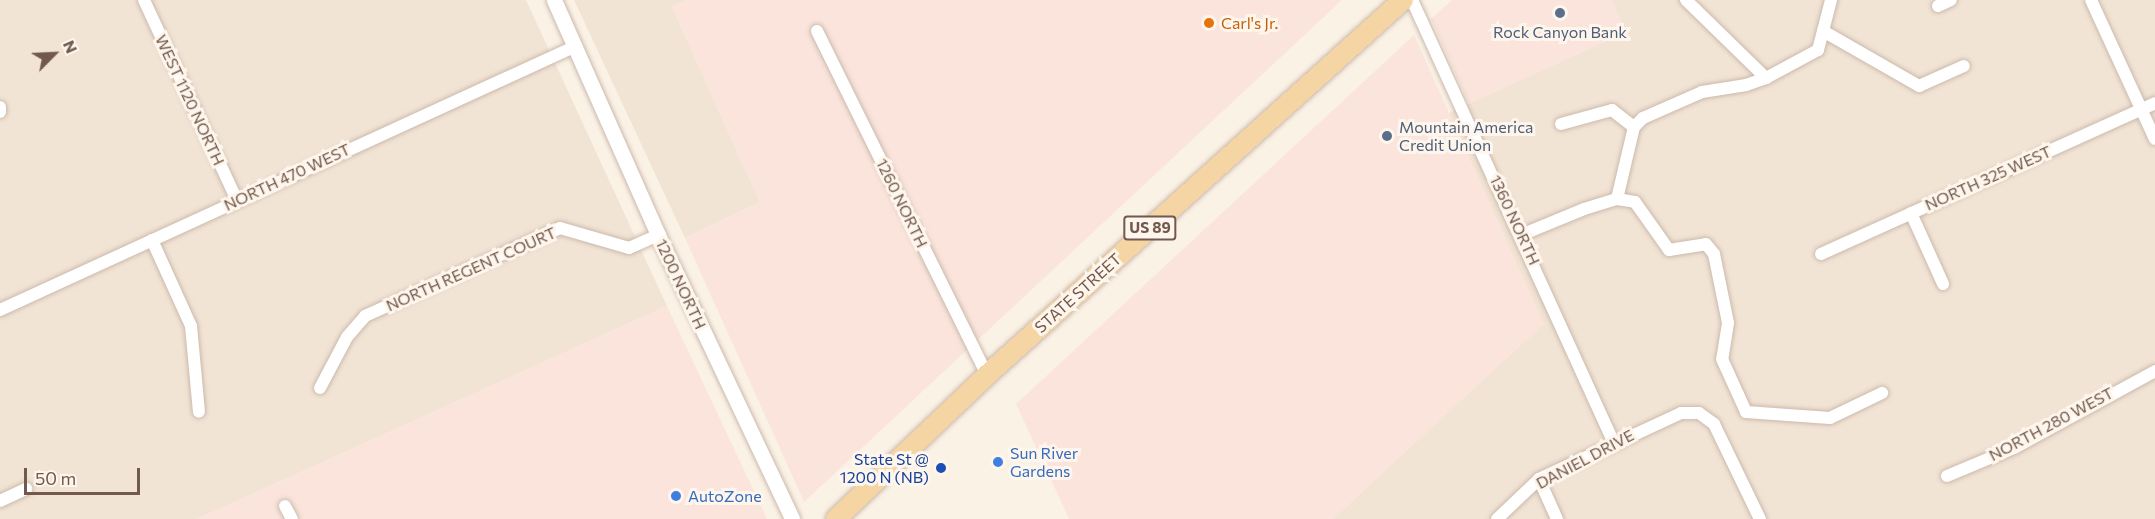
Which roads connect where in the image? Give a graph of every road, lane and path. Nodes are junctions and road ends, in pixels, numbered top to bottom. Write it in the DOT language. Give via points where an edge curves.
graph roads {
  1 [pos="144,0"];
  2 [pos="554,0"];
  3 [pos="1403,0"];
  4 [pos="1412,0"];
  5 [pos="1686,0"];
  6 [pos="1831,0"];
  7 [pos="1950,0"];
  8 [pos="2091,0"];
  9 [pos="1938,6"];
  10 [pos="817,31"];
  11 [pos="1823,31"];
  12 [pos="576,46"];
  13 [pos="1965,66"];
  14 [pos="1766,78"];
  15 [pos="2155,103"];
  16 [pos="2141,108"];
  17 [pos="1561,124"];
  18 [pos="1634,127"];
  19 [pos="2155,139"];
  20 [pos="1617,199"];
  21 [pos="237,200"];
  22 [pos="1911,213"];
  23 [pos="658,235"];
  24 [pos="1521,235"];
  25 [pos="152,240"];
  26 [pos="1821,254"];
  27 [pos="1943,284"];
  28 [pos="0,310"];
  29 [pos="2155,371"];
  30 [pos="987,375"];
  31 [pos="320,388"];
  32 [pos="1882,393"];
  33 [pos="199,412"];
  34 [pos="1613,442"];
  35 [pos="1947,476"];
  36 [pos="1539,479"];
  37 [pos="26,489"];
  38 [pos="0,501"];
  39 [pos="285,506"];
  40 [pos="291,519"];
  41 [pos="792,519"];
  42 [pos="836,519"];
  43 [pos="1497,519"];
  44 [pos="1557,519"];
  45 [pos="1760,519"];
  1 -- 21 [label="street, WEST 1120 NORTH"];
  2 -- 12 [label="street, 1200 NORTH"];
  3 -- 30 [label="main road, STATE STREET / US 89"];
  4 -- 24 [label="street, 1360 NORTH"];
  5 -- 14 [label="street"];
  6 -- 11 [label="street"];
  7 -- 9 [label="street"];
  8 -- 16 [label="street"];
  10 -- 30 [label="street, 1260 NORTH"];
  11 -- 13 [label="street" via="1919,86"];
  11 -- 14 [label="street" via="1818,50"];
  12 -- 21 [label="street, NORTH 470 WEST"];
  12 -- 23 [label="street, 1200 NORTH"];
  14 -- 18 [label="street" via="1746,86 1702,92 1642,117"];
  15 -- 16 [label="street, NORTH 325 WEST"];
  16 -- 19 [label="street"];
  16 -- 22 [label="street, NORTH 325 WEST"];
  17 -- 18 [label="street" via="1612,110"];
  18 -- 20 [label="street"];
  20 -- 24 [label="street"];
  20 -- 32 [label="street" via="1635,202 1669,250 1706,244 1714,254 1728,322 1722,359 1746,412 1830,418"];
  21 -- 25 [label="street, NORTH 470 WEST"];
  22 -- 26 [label="street, NORTH 325 WEST"];
  22 -- 27 [label="street"];
  23 -- 31 [label="street, NORTH REGENT COURT" via="629,248 560,228 365,316 347,337"];
  23 -- 41 [label="street, 1200 NORTH"];
  24 -- 34 [label="street, 1360 NORTH"];
  25 -- 28 [label="street, NORTH 470 WEST"];
  25 -- 33 [label="street" via="191,326"];
  29 -- 35 [label="street, NORTH 280 WEST" via="2014,448"];
  30 -- 42 [label="main road, STATE STREET / US 89"];
  34 -- 36 [label="street, DANIEL DRIVE"];
  34 -- 45 [label="street, DANIEL DRIVE" via="1681,413 1699,413 1714,424"];
  36 -- 43 [label="street, DANIEL DRIVE"];
  36 -- 44 [label="street"];
  37 -- 38 [label="street"];
  39 -- 40 [label="street"];
}
